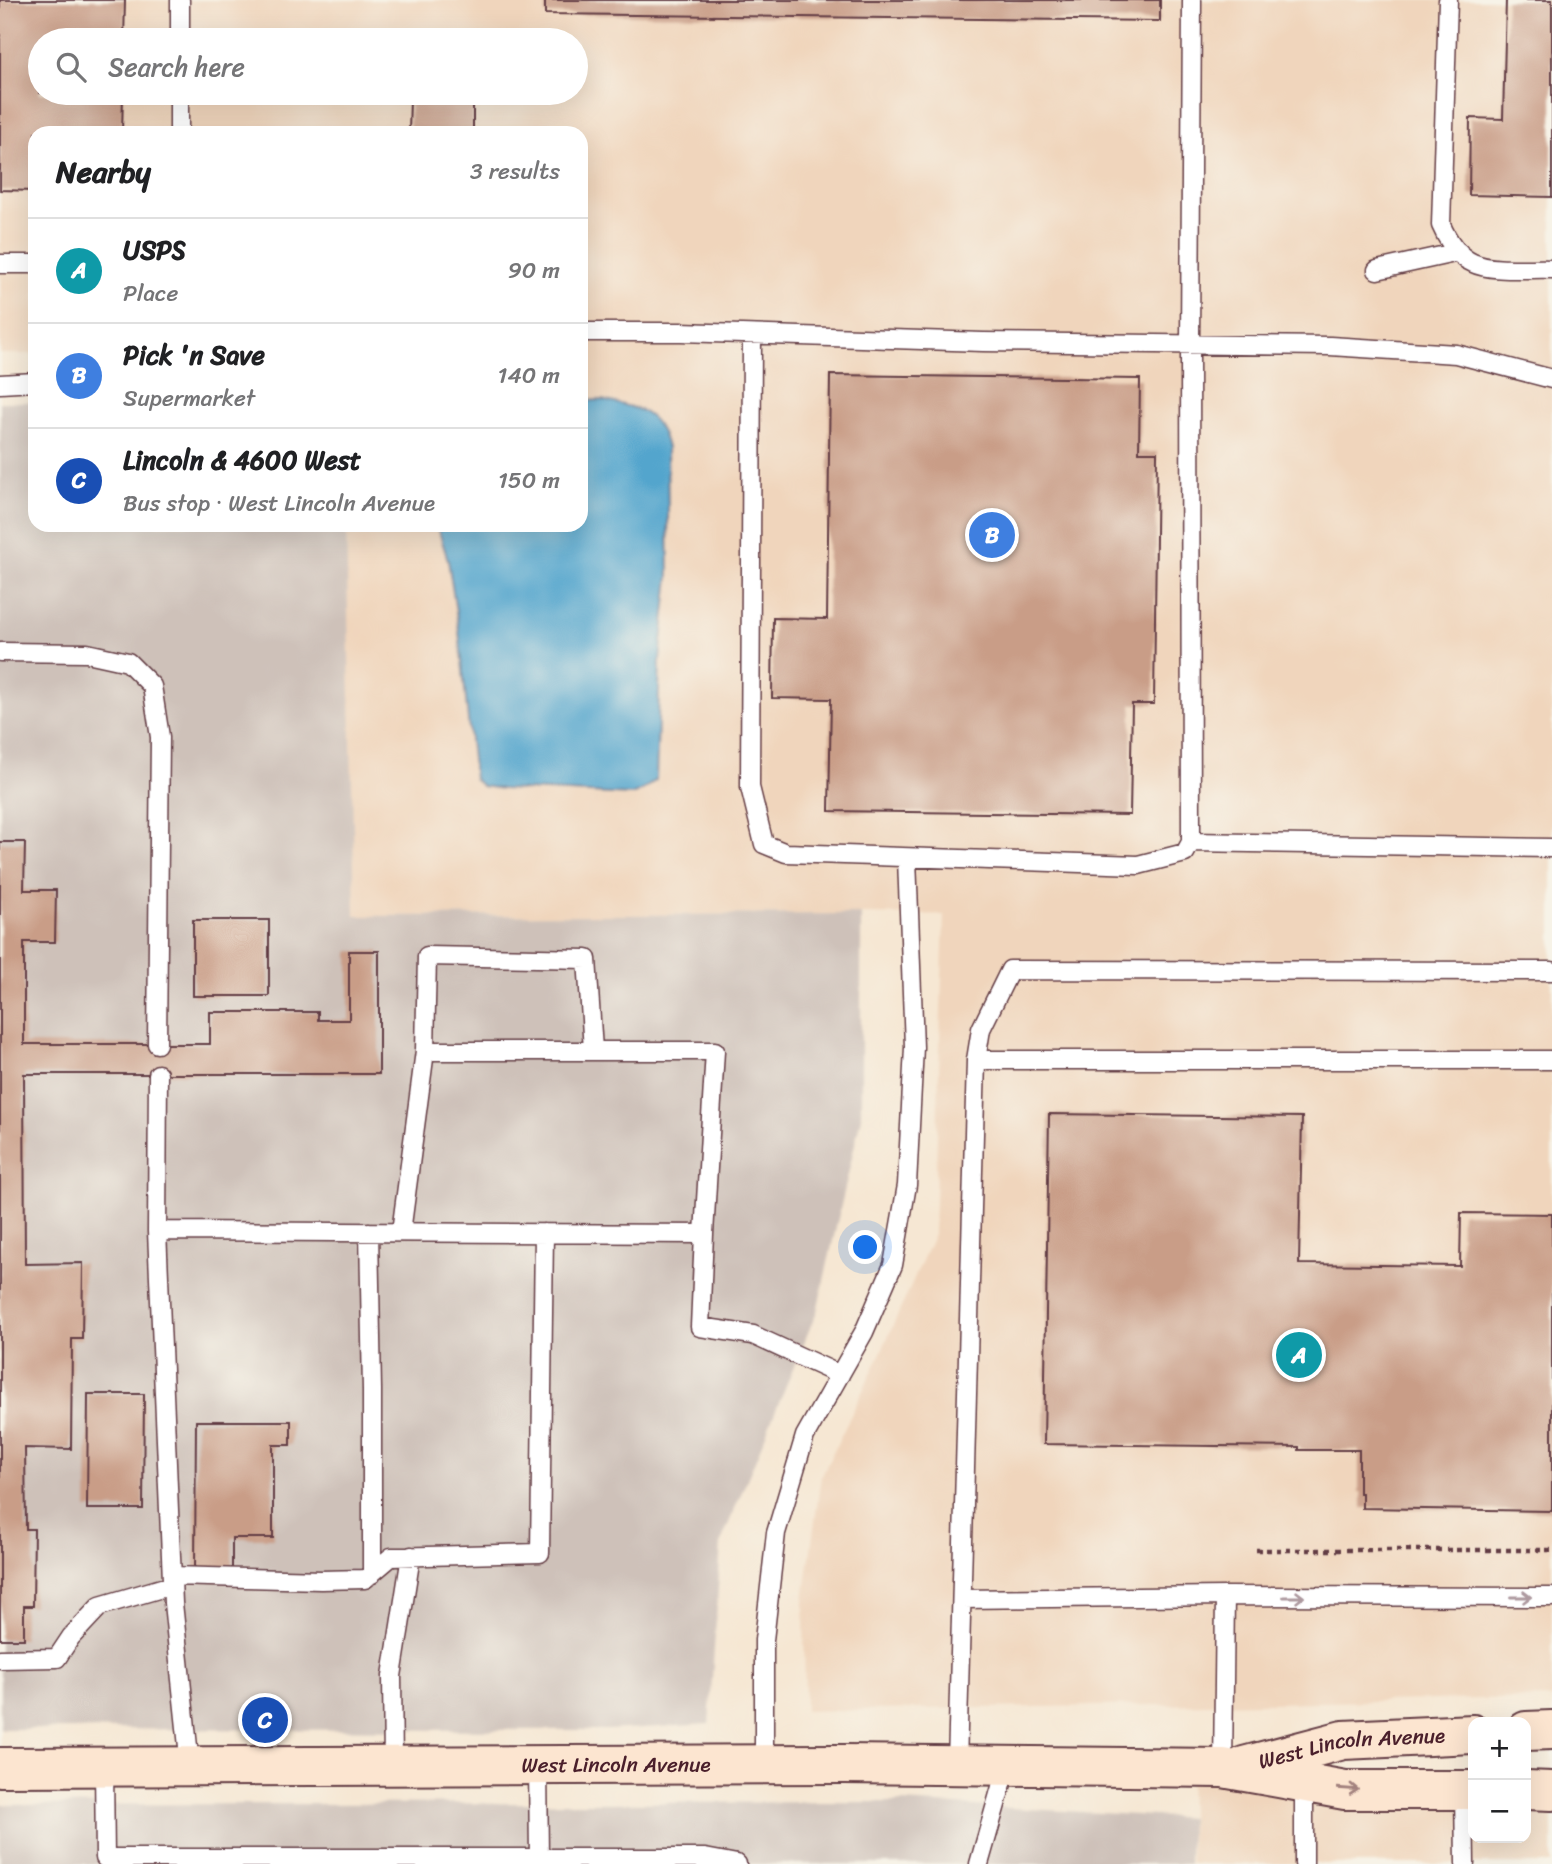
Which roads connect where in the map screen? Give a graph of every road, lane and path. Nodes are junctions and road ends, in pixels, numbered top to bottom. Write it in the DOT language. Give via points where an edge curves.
graph roads {
  1 [pos="180,0"];
  2 [pos="1192,0"];
  3 [pos="1448,0"];
  4 [pos="180,28"];
  5 [pos="179,105"];
  6 [pos="179,126"];
  7 [pos="1459,252"];
  8 [pos="0,264"];
  9 [pos="28,264"];
  10 [pos="1552,269"];
  11 [pos="1377,270"];
  12 [pos="588,332"];
  13 [pos="752,335"];
  14 [pos="1190,345"];
  15 [pos="1552,379"];
  16 [pos="28,382"];
  17 [pos="0,384"];
  18 [pos="0,652"];
  19 [pos="1191,842"];
  20 [pos="1552,848"];
  21 [pos="907,858"];
  22 [pos="1552,971"];
  23 [pos="158,1044"];
  24 [pos="593,1050"];
  25 [pos="425,1051"];
  26 [pos="976,1060"];
  27 [pos="1552,1060"];
  28 [pos="158,1074"];
  29 [pos="158,1231"];
  30 [pos="369,1232"];
  31 [pos="401,1233"];
  32 [pos="544,1233"];
  33 [pos="704,1234"];
  34 [pos="840,1375"];
  35 [pos="1256,1550"];
  36 [pos="1552,1550"];
  37 [pos="411,1556"];
  38 [pos="372,1574"];
  39 [pos="172,1581"];
  40 [pos="1225,1596"];
  41 [pos="1552,1597"];
  42 [pos="962,1599"];
  43 [pos="0,1659"];
  44 [pos="1552,1730"];
  45 [pos="1531,1731"];
  46 [pos="1468,1734"];
  47 [pos="764,1764"];
  48 [pos="538,1765"];
  49 [pos="957,1765"];
  50 [pos="190,1766"];
  51 [pos="393,1766"];
  52 [pos="1007,1766"];
  53 [pos="1303,1766"];
  54 [pos="0,1767"];
  55 [pos="104,1767"];
  56 [pos="1228,1768"];
  57 [pos="1468,1790"];
  58 [pos="1531,1790"];
  59 [pos="1552,1791"];
  60 [pos="1468,1808"];
  61 [pos="539,1857"];
  62 [pos="737,1864"];
  63 [pos="979,1864"];
  64 [pos="1304,1864"];
  65 [pos="1465,1864"];
  1 -- 4 [label="lane"];
  2 -- 14 [label="lane"];
  3 -- 7 [label="lane" via="1441,225"];
  5 -- 6 [label="lane"];
  7 -- 10 [label="lane" via="1472,263 1490,267"];
  7 -- 11 [label="lane"];
  8 -- 9 [label="lane"];
  12 -- 13 [label="lane"];
  13 -- 14 [label="lane"];
  13 -- 21 [label="lane" via="750,787 764,844 786,853"];
  14 -- 15 [label="lane" via="1330,346 1456,354"];
  14 -- 19 [label="lane"];
  16 -- 17 [label="lane"];
  18 -- 23 [label="lane" via="87,653 128,662 152,686 160,737"];
  19 -- 20 [label="lane"];
  19 -- 21 [label="lane" via="1185,853 1138,865"];
  21 -- 34 [label="lane" via="914,1048 907,1185 893,1265"];
  22 -- 26 [label="lane" via="1010,970 981,1029"];
  24 -- 25 [label="lane"];
  24 -- 25 [label="lane" via="587,959 427,956"];
  24 -- 33 [label="lane" via="715,1051"];
  25 -- 31 [label="lane"];
  26 -- 27 [label="lane"];
  26 -- 42 [label="lane"];
  28 -- 29 [label="lane"];
  29 -- 30 [label="lane"];
  29 -- 39 [label="lane"];
  30 -- 31 [label="lane"];
  30 -- 38 [label="lane"];
  31 -- 32 [label="lane"];
  32 -- 33 [label="lane"];
  32 -- 37 [label="lane" via="540,1553"];
  33 -- 34 [label="lane" via="700,1328 753,1335"];
  34 -- 47 [label="lane" via="804,1436 776,1533 764,1640"];
  35 -- 36 [label="path"];
  37 -- 38 [label="lane" via="391,1557"];
  37 -- 51 [label="lane" via="392,1676"];
  38 -- 39 [label="lane" via="365,1579"];
  39 -- 43 [label="lane" via="100,1606 57,1658"];
  39 -- 50 [label="lane"];
  40 -- 41 [label="lane, one-way"];
  40 -- 42 [label="lane"];
  40 -- 56 [label="lane"];
  42 -- 49 [label="lane"];
  44 -- 45 [label="main road"];
  46 -- 53 [label="main road, West Lincoln Avenue" via="1343,1740"];
  47 -- 48 [label="main road, West Lincoln Avenue"];
  47 -- 49 [label="main road, West Lincoln Avenue"];
  48 -- 51 [label="main road, West Lincoln Avenue"];
  48 -- 61 [label="lane"];
  49 -- 52 [label="main road, West Lincoln Avenue"];
  50 -- 51 [label="main road, West Lincoln Avenue"];
  50 -- 55 [label="main road, West Lincoln Avenue"];
  52 -- 56 [label="main road, West Lincoln Avenue"];
  52 -- 63 [label="lane"];
  53 -- 56 [label="main road, West Lincoln Avenue"];
  53 -- 57 [label="main road, West Lincoln Avenue, one-way" via="1345,1790"];
  53 -- 64 [label="lane"];
  54 -- 55 [label="main road, West Lincoln Avenue"];
  55 -- 61 [label="lane" via="105,1857"];
  58 -- 59 [label="main road"];
  60 -- 65 [label="lane"];
  61 -- 62 [label="lane" via="705,1858"];
}
